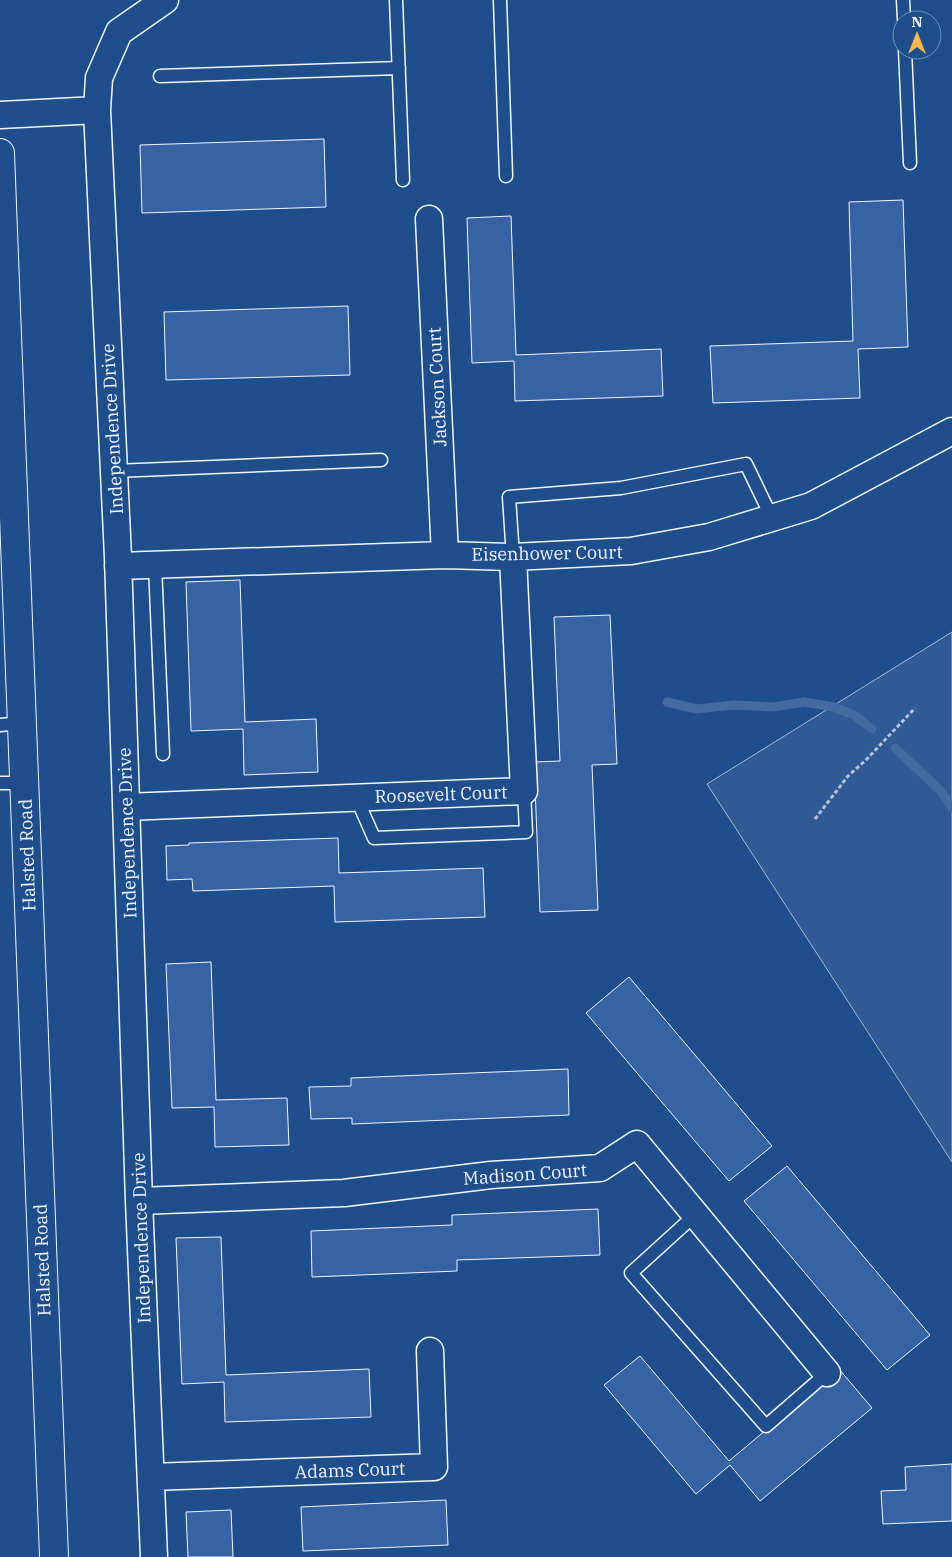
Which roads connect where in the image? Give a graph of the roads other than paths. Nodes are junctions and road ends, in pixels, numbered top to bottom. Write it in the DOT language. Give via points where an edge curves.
graph roads {
  1 [pos="165,0"];
  2 [pos="396,0"];
  3 [pos="500,0"];
  4 [pos="905,60"];
  5 [pos="399,68"];
  6 [pos="160,76"];
  7 [pos="97,110"];
  8 [pos="0,114"];
  9 [pos="0,153"];
  10 [pos="910,163"];
  11 [pos="506,176"];
  12 [pos="403,180"];
  13 [pos="429,219"];
  14 [pos="3,311"];
  15 [pos="952,431"];
  16 [pos="6,445"];
  17 [pos="381,460"];
  18 [pos="114,471"];
  19 [pos="772,518"];
  20 [pos="445,555"];
  21 [pos="513,558"];
  22 [pos="155,565"];
  23 [pos="118,566"];
  24 [pos="11,724"];
  25 [pos="163,754"];
  26 [pos="12,783"];
  27 [pos="524,791"];
  28 [pos="356,798"];
  29 [pos="126,806"];
  30 [pos="139,1201"];
  31 [pos="696,1214"];
  32 [pos="430,1351"];
  33 [pos="828,1373"];
  34 [pos="151,1477"];
  35 [pos="54,1557"];
  36 [pos="154,1557"];
  1 -- 7 [label="street, Independence Drive" via="119,32 100,78"];
  2 -- 5 [label="lane"];
  3 -- 11 [label="lane"];
  4 -- 10 [label="lane"];
  5 -- 6 [label="lane"];
  5 -- 12 [label="lane"];
  7 -- 8 [label="street"];
  7 -- 18 [label="street, Independence Drive"];
  9 -- 14 [label="street, Halsted Road"];
  13 -- 20 [label="street, Jackson Court"];
  14 -- 16 [label="street, Halsted Road"];
  15 -- 19 [label="street, Eisenhower Court" via="811,506"];
  16 -- 24 [label="street, Halsted Road"];
  17 -- 18 [label="lane"];
  18 -- 23 [label="street, Independence Drive"];
  19 -- 21 [label="street, Eisenhower Court" via="709,536 631,551"];
  19 -- 21 [label="lane" via="746,464 621,488 510,498"];
  20 -- 21 [label="street, Eisenhower Court"];
  20 -- 22 [label="street, Eisenhower Court"];
  21 -- 27 [label="street, Roosevelt Court"];
  22 -- 23 [label="street, Eisenhower Court"];
  22 -- 25 [label="lane"];
  23 -- 29 [label="street, Independence Drive"];
  24 -- 26 [label="street, Halsted Road"];
  26 -- 35 [label="street, Halsted Road"];
  27 -- 28 [label="street, Roosevelt Court"];
  27 -- 28 [label="lane" via="526,832 374,838"];
  28 -- 29 [label="street, Roosevelt Court"];
  29 -- 30 [label="street, Independence Drive"];
  30 -- 31 [label="street, Madison Court" via="344,1193 491,1175 600,1168 637,1144"];
  30 -- 34 [label="street, Independence Drive"];
  31 -- 33 [label="street, Madison Court"];
  31 -- 33 [label="lane" via="631,1273 766,1426"];
  32 -- 34 [label="street, Adams Court" via="434,1467"];
  34 -- 36 [label="street, Independence Drive"];
}
